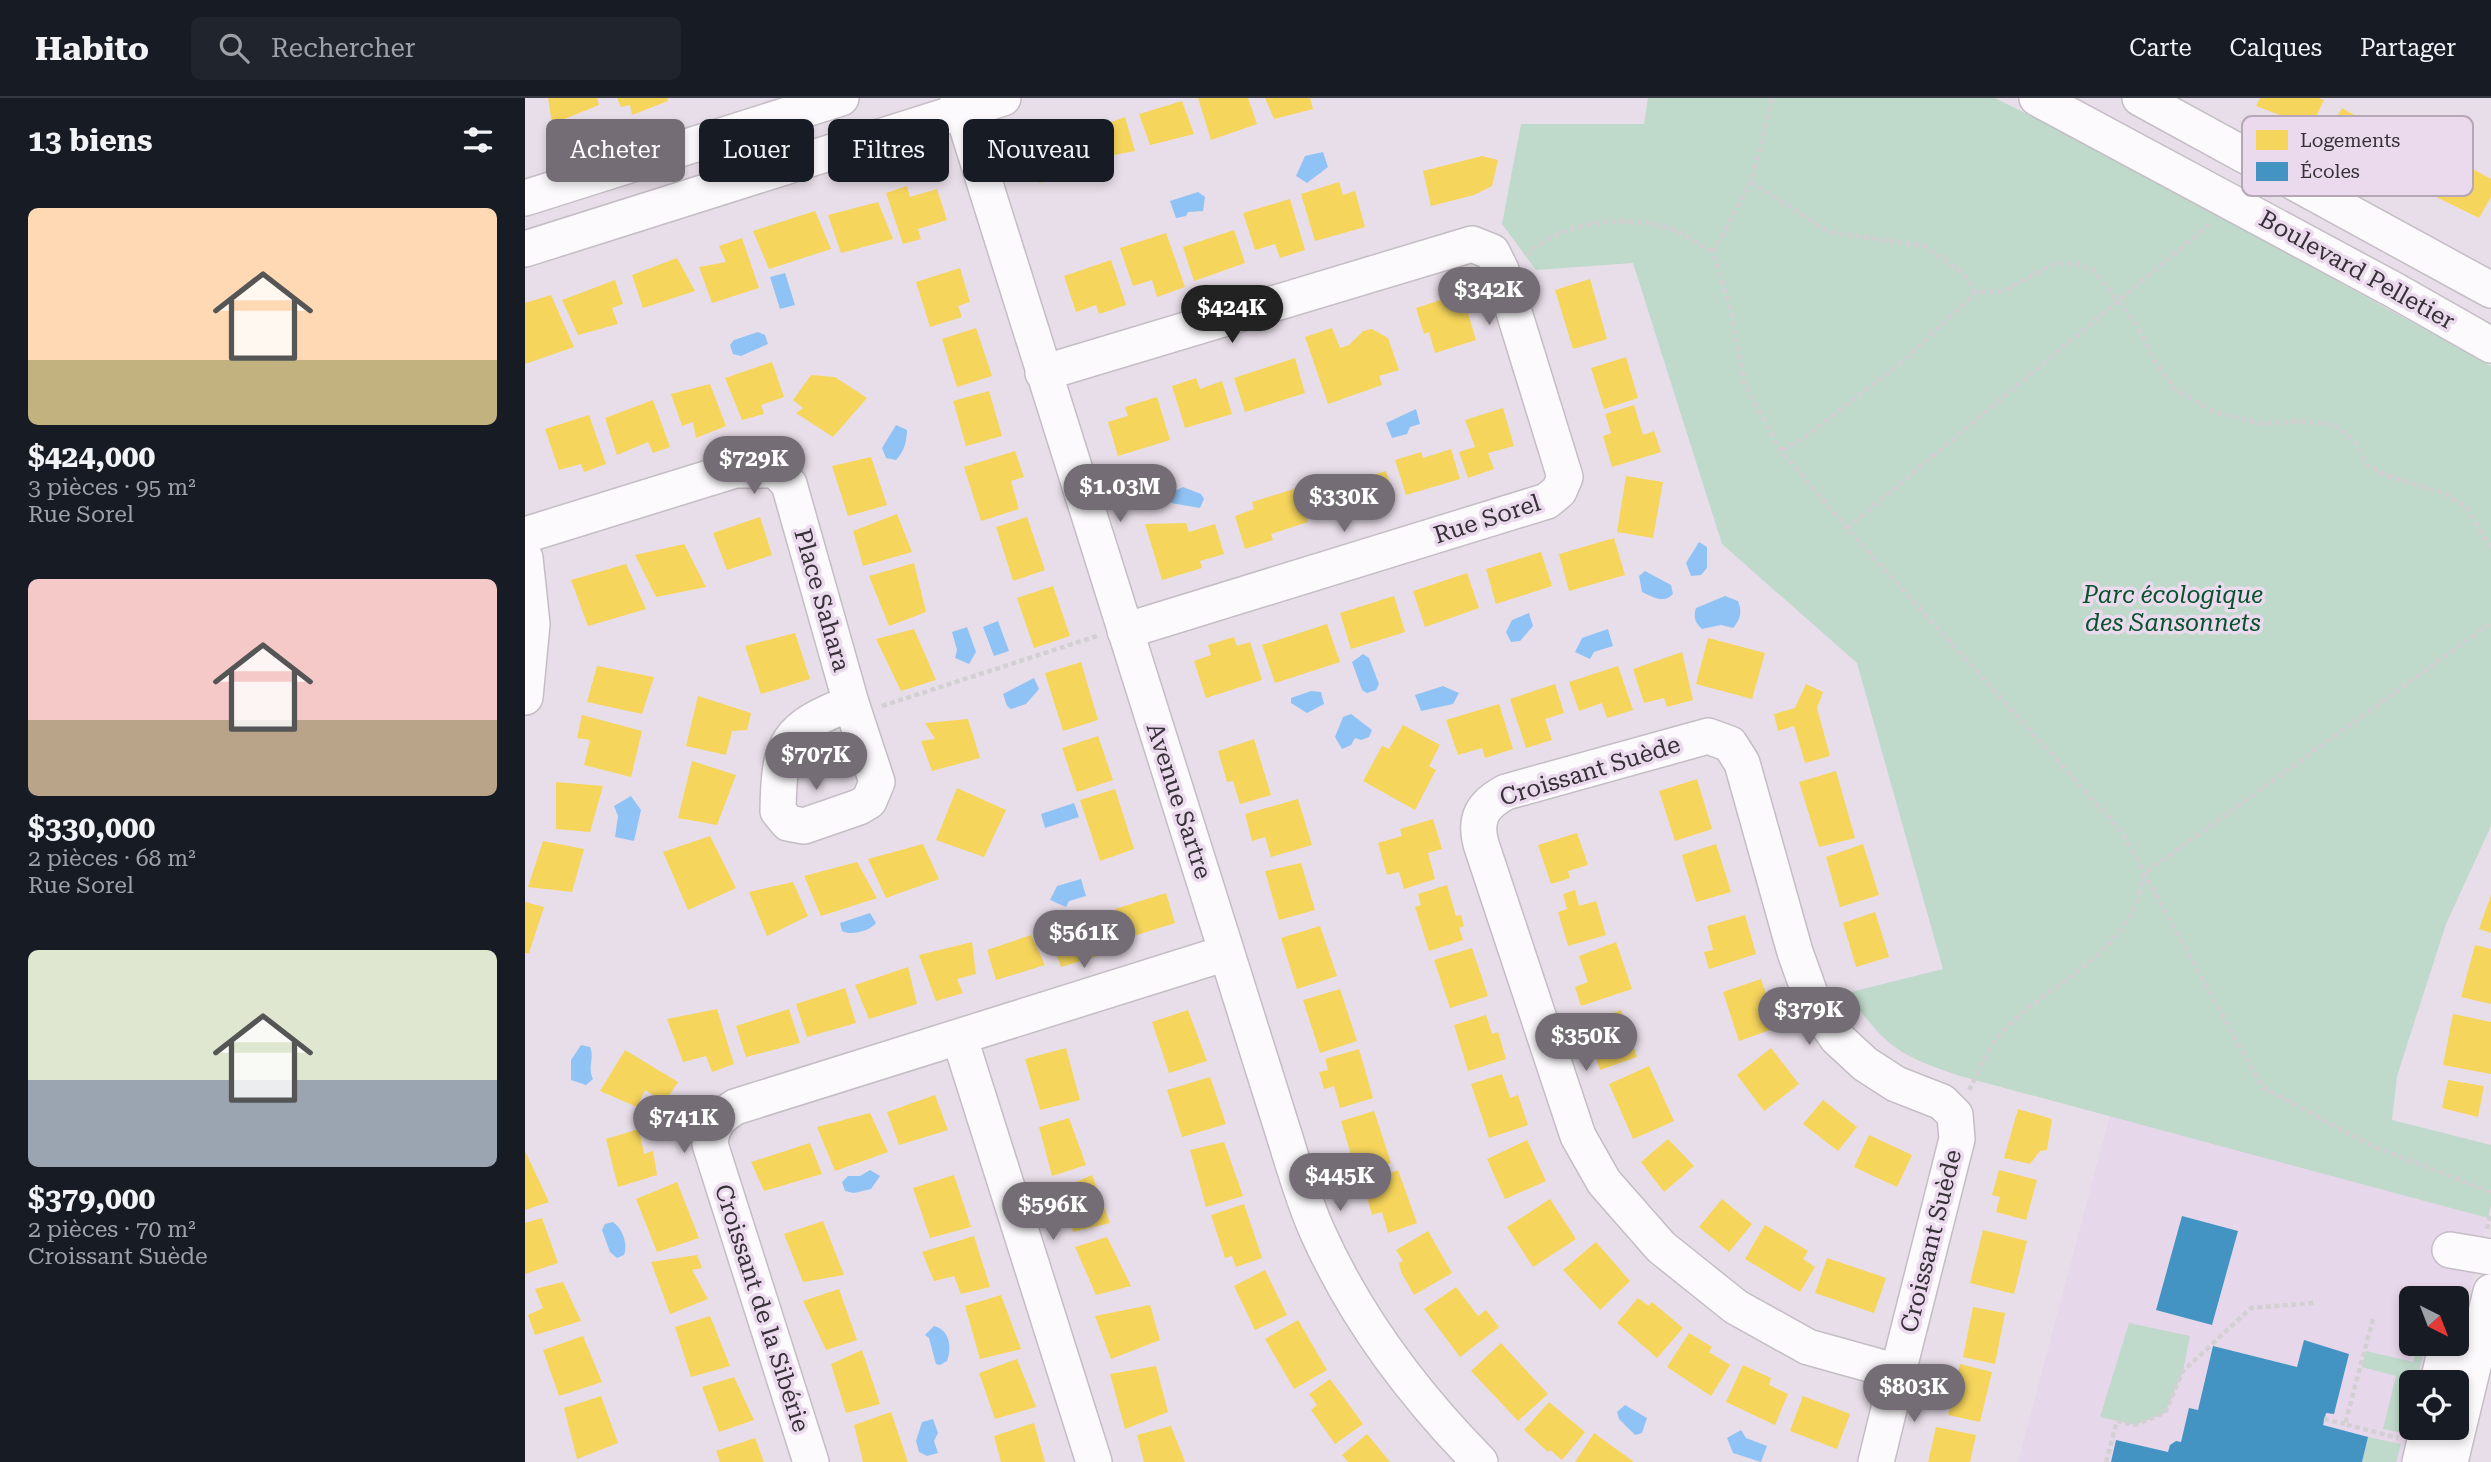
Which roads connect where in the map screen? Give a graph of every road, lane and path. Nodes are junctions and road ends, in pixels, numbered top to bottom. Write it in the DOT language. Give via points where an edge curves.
graph roads {
  1 [pos="841,98"];
  2 [pos="1003,98"];
  3 [pos="1772,98"];
  4 [pos="2037,98"];
  5 [pos="2140,98"];
  6 [pos="960,104"];
  7 [pos="2242,154"];
  8 [pos="1751,182"];
  9 [pos="2319,196"];
  10 [pos="525,198"];
  11 [pos="2221,214"];
  12 [pos="525,249"];
  13 [pos="1713,252"];
  14 [pos="1501,270"];
  15 [pos="2491,290"];
  16 [pos="1976,292"];
  17 [pos="2119,301"];
  18 [pos="2491,345"];
  19 [pos="1043,373"];
  20 [pos="1781,451"];
  21 [pos="1847,528"];
  22 [pos="525,535"];
  23 [pos="2491,548"];
  24 [pos="525,558"];
  25 [pos="2491,624"];
  26 [pos="1125,631"];
  27 [pos="525,698"];
  28 [pos="853,709"];
  29 [pos="2145,873"];
  30 [pos="1227,953"];
  31 [pos="960,1039"];
  32 [pos="1955,1115"];
  33 [pos="2491,1192"];
  34 [pos="2450,1250"];
  35 [pos="2491,1258"];
  36 [pos="2491,1292"];
  37 [pos="2314,1303"];
  38 [pos="2373,1319"];
  39 [pos="2469,1329"];
  40 [pos="2457,1356"];
  41 [pos="1898,1372"];
  42 [pos="2325,1419"];
  43 [pos="2345,1424"];
  44 [pos="2430,1449"];
  45 [pos="811,1462"];
  46 [pos="1094,1462"];
  47 [pos="1480,1462"];
  48 [pos="1876,1462"];
  49 [pos="2106,1462"];
  1 -- 10 [label="street"];
  2 -- 6 [label="street"];
  3 -- 8 [label="path"];
  4 -- 18 [label="street, Boulevard Pelletier"];
  5 -- 7 [label="street, Boulevard Pelletier"];
  6 -- 12 [label="street"];
  6 -- 19 [label="street, Avenue Sartre"];
  8 -- 13 [label="path"];
  8 -- 16 [label="path" via="1829,232 1924,246 1962,272"];
  9 -- 15 [label="street, Boulevard Pelletier"];
  11 -- 17 [label="path"];
  13 -- 14 [label="path" via="1666,227 1616,220 1580,226 1540,242"];
  13 -- 20 [label="path" via="1731,312 1744,383"];
  14 -- 19 [label="street, Rue Sorel" via="1492,252 1472,244"];
  14 -- 26 [label="street, Rue Sorel" via="1565,477 1559,491 1547,501"];
  16 -- 17 [label="path" via="2004,291 2053,264 2076,263 2093,270"];
  16 -- 20 [label="path" via="1909,356 1804,439"];
  17 -- 21 [label="path"];
  17 -- 23 [label="path" via="2175,389 2214,412 2262,424 2334,425 2355,442 2367,465 2388,477 2442,492 2466,507"];
  19 -- 26 [label="street, Avenue Sartre"];
  20 -- 21 [label="path"];
  21 -- 29 [label="path" via="2121,831"];
  22 -- 28 [label="street, Place Sahara" via="735,470 776,470 789,484"];
  24 -- 27 [label="street" via="532,648"];
  25 -- 29 [label="path"];
  26 -- 28 [label="path" via="1101,634"];
  26 -- 30 [label="street, Avenue Sartre"];
  29 -- 32 [label="path" via="2132,913 2106,946 1996,1039"];
  29 -- 33 [label="path" via="2262,1087 2370,1145"];
  30 -- 31 [label="street, Croissant de la Sibérie"];
  30 -- 47 [label="street, Avenue Sartre" via="1309,1207 1334,1266 1409,1384"];
  31 -- 45 [label="street, Croissant de la Sibérie" via="735,1107 711,1128 710,1143"];
  31 -- 46 [label="street"];
  32 -- 41 [label="street, Croissant Suède" via="1957,1139"];
  32 -- 41 [label="street, Croissant Suède" via="1942,1102 1896,1084 1865,1064 1837,1038 1814,1006 1742,763 1730,744 1708,736 1506,792 1485,806 1478,818 1481,844 1578,1136 1604,1182 1661,1247 1736,1307 1808,1347"];
  34 -- 35 [label="street"];
  36 -- 39 [label="street"];
  37 -- 49 [label="path" via="2251,1308 2183,1371 2165,1413 2135,1425 2117,1421"];
  38 -- 43 [label="path"];
  40 -- 44 [label="street"];
  41 -- 48 [label="street, Croissant Suède"];
  42 -- 43 [label="path"];
  43 -- 44 [label="path"];
}
